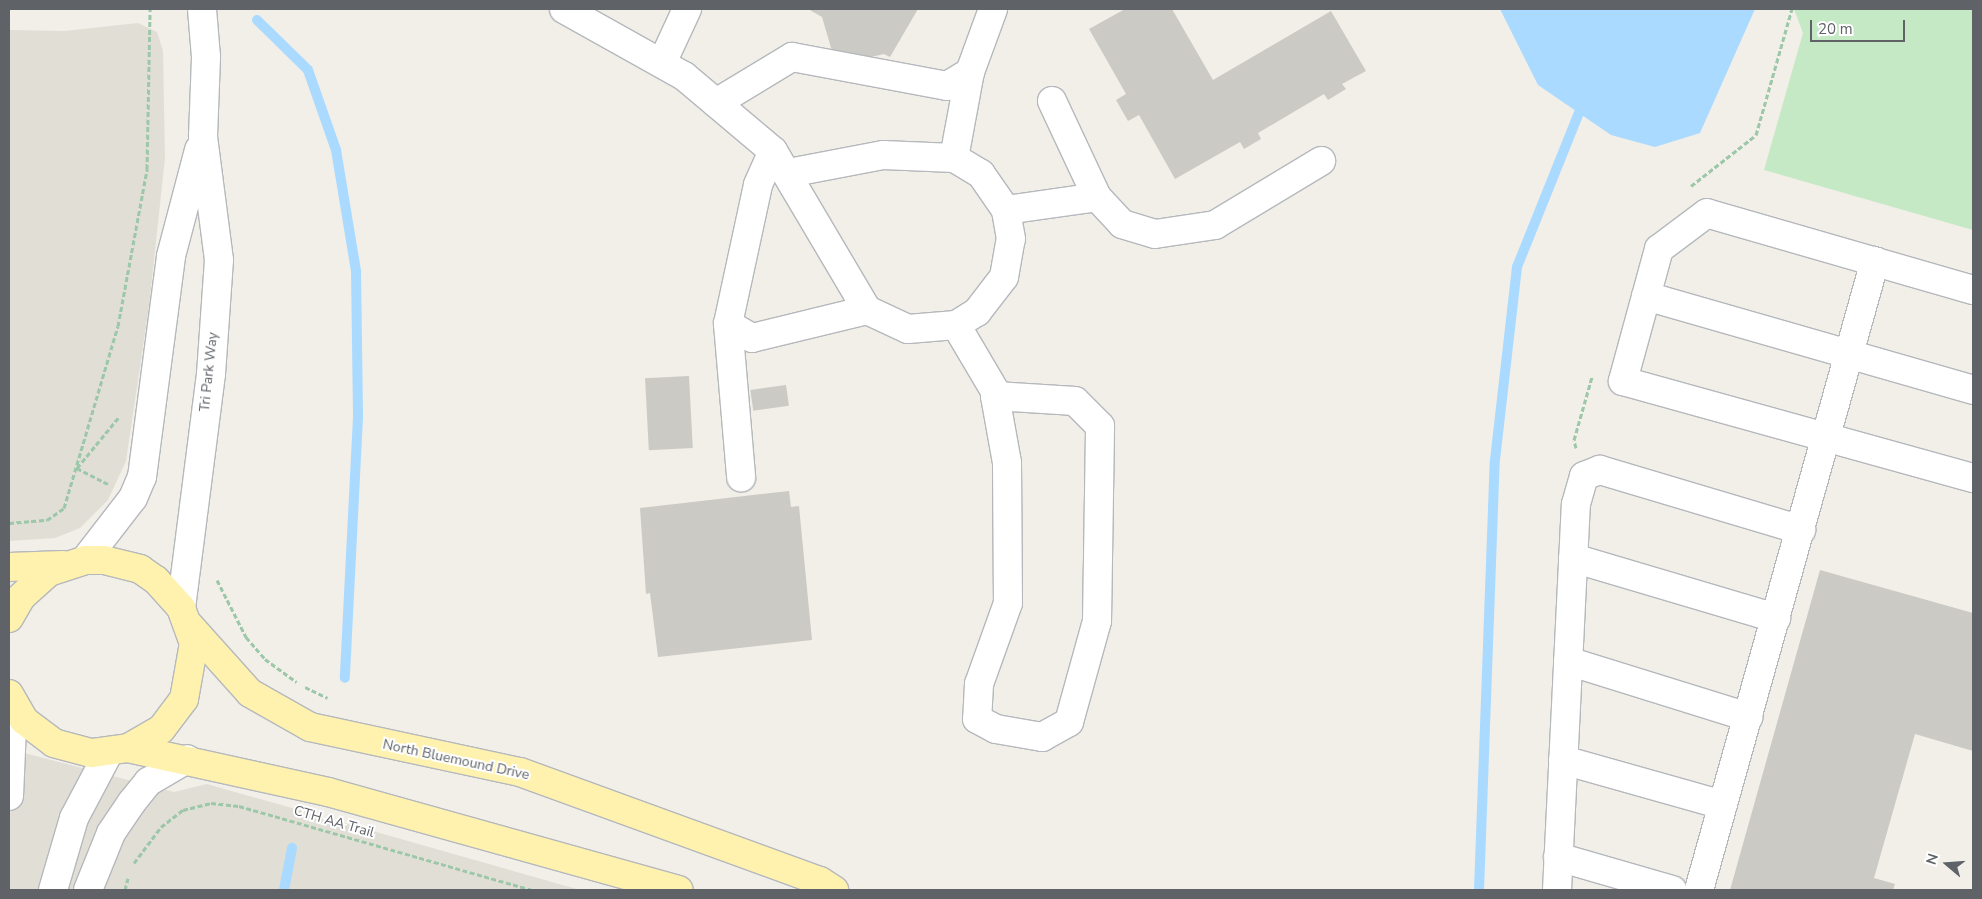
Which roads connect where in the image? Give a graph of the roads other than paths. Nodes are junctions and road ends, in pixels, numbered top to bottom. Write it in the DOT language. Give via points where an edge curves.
graph roads {
  1 [pos="202,9"];
  2 [pos="564,9"];
  3 [pos="687,9"];
  4 [pos="993,9"];
  5 [pos="662,63"];
  6 [pos="970,72"];
  7 [pos="1052,101"];
  8 [pos="716,103"];
  9 [pos="203,136"];
  10 [pos="773,151"];
  11 [pos="954,158"];
  12 [pos="1321,161"];
  13 [pos="789,173"];
  14 [pos="1097,197"];
  15 [pos="1006,210"];
  16 [pos="1875,261"];
  17 [pos="1973,290"];
  18 [pos="1646,296"];
  19 [pos="867,310"];
  20 [pos="728,324"];
  21 [pos="956,324"];
  22 [pos="1850,355"];
  23 [pos="1973,390"];
  24 [pos="996,396"];
  25 [pos="1827,438"];
  26 [pos="741,477"];
  27 [pos="1973,478"];
  28 [pos="1801,530"];
  29 [pos="1573,558"];
  30 [pos="76,562"];
  31 [pos="9,566"];
  32 [pos="185,617"];
  33 [pos="9,618"];
  34 [pos="1776,618"];
  35 [pos="1568,660"];
  36 [pos="11,699"];
  37 [pos="1748,717"];
  38 [pos="119,750"];
  39 [pos="186,759"];
  40 [pos="1563,760"];
  41 [pos="9,796"];
  42 [pos="1723,805"];
  43 [pos="1558,857"];
  44 [pos="53,890"];
  45 [pos="88,890"];
  46 [pos="679,890"];
  47 [pos="834,890"];
  48 [pos="1557,890"];
  49 [pos="1672,890"];
  50 [pos="1699,890"];
  1 -- 9 [label="street, Tri Park Way" via="206,57"];
  2 -- 5 [label="street"];
  3 -- 5 [label="street"];
  4 -- 6 [label="street"];
  5 -- 8 [label="street"];
  6 -- 8 [label="street" via="947,86 792,57"];
  6 -- 11 [label="street"];
  7 -- 14 [label="street"];
  8 -- 10 [label="street"];
  9 -- 30 [label="street, Tri Park Way" via="171,256 142,477 133,498"];
  9 -- 32 [label="street, Tri Park Way" via="219,260 211,374"];
  10 -- 13 [label="street"];
  10 -- 20 [label="street" via="758,185"];
  11 -- 13 [label="street" via="884,154"];
  11 -- 15 [label="street" via="981,174"];
  12 -- 14 [label="street" via="1215,225 1155,234 1122,224"];
  13 -- 19 [label="street" via="807,215"];
  14 -- 15 [label="street"];
  15 -- 21 [label="street" via="1011,239 1004,277 977,312"];
  16 -- 17 [label="street"];
  16 -- 18 [label="street" via="1707,213 1659,249"];
  16 -- 22 [label="street"];
  18 -- 22 [label="street"];
  18 -- 25 [label="street" via="1623,381"];
  19 -- 20 [label="street" via="752,338"];
  19 -- 21 [label="street" via="908,329"];
  20 -- 26 [label="street"];
  21 -- 24 [label="street"];
  22 -- 23 [label="street"];
  22 -- 25 [label="street"];
  24 -- 24 [label="street" via="1007,463 1008,603 979,684 977,720 996,729 1042,737 1069,722 1097,620 1100,426 1075,401"];
  25 -- 27 [label="street"];
  25 -- 28 [label="street"];
  28 -- 29 [label="street" via="1600,470 1584,476 1576,504"];
  28 -- 34 [label="street"];
  29 -- 34 [label="street"];
  29 -- 35 [label="street"];
  30 -- 31 [label="main road"];
  30 -- 32 [label="main road, North Bluemound Drive" via="122,563 140,569 170,593"];
  30 -- 33 [label="main road" via="34,584"];
  32 -- 38 [label="main road" via="193,663 184,699 161,729"];
  32 -- 47 [label="main road, North Bluemound Drive" via="250,693 310,727 520,772 820,881"];
  34 -- 37 [label="street"];
  35 -- 37 [label="street"];
  35 -- 40 [label="street"];
  36 -- 38 [label="main road" via="24,720 54,743 72,750"];
  36 -- 41 [label="street"];
  37 -- 42 [label="street"];
  38 -- 39 [label="main road"];
  38 -- 44 [label="street" via="74,818"];
  39 -- 45 [label="street" via="148,782 132,802 111,833"];
  39 -- 46 [label="main road" via="328,792"];
  40 -- 42 [label="street"];
  40 -- 43 [label="street"];
  42 -- 50 [label="street"];
  43 -- 48 [label="street"];
  43 -- 49 [label="street"];
}
